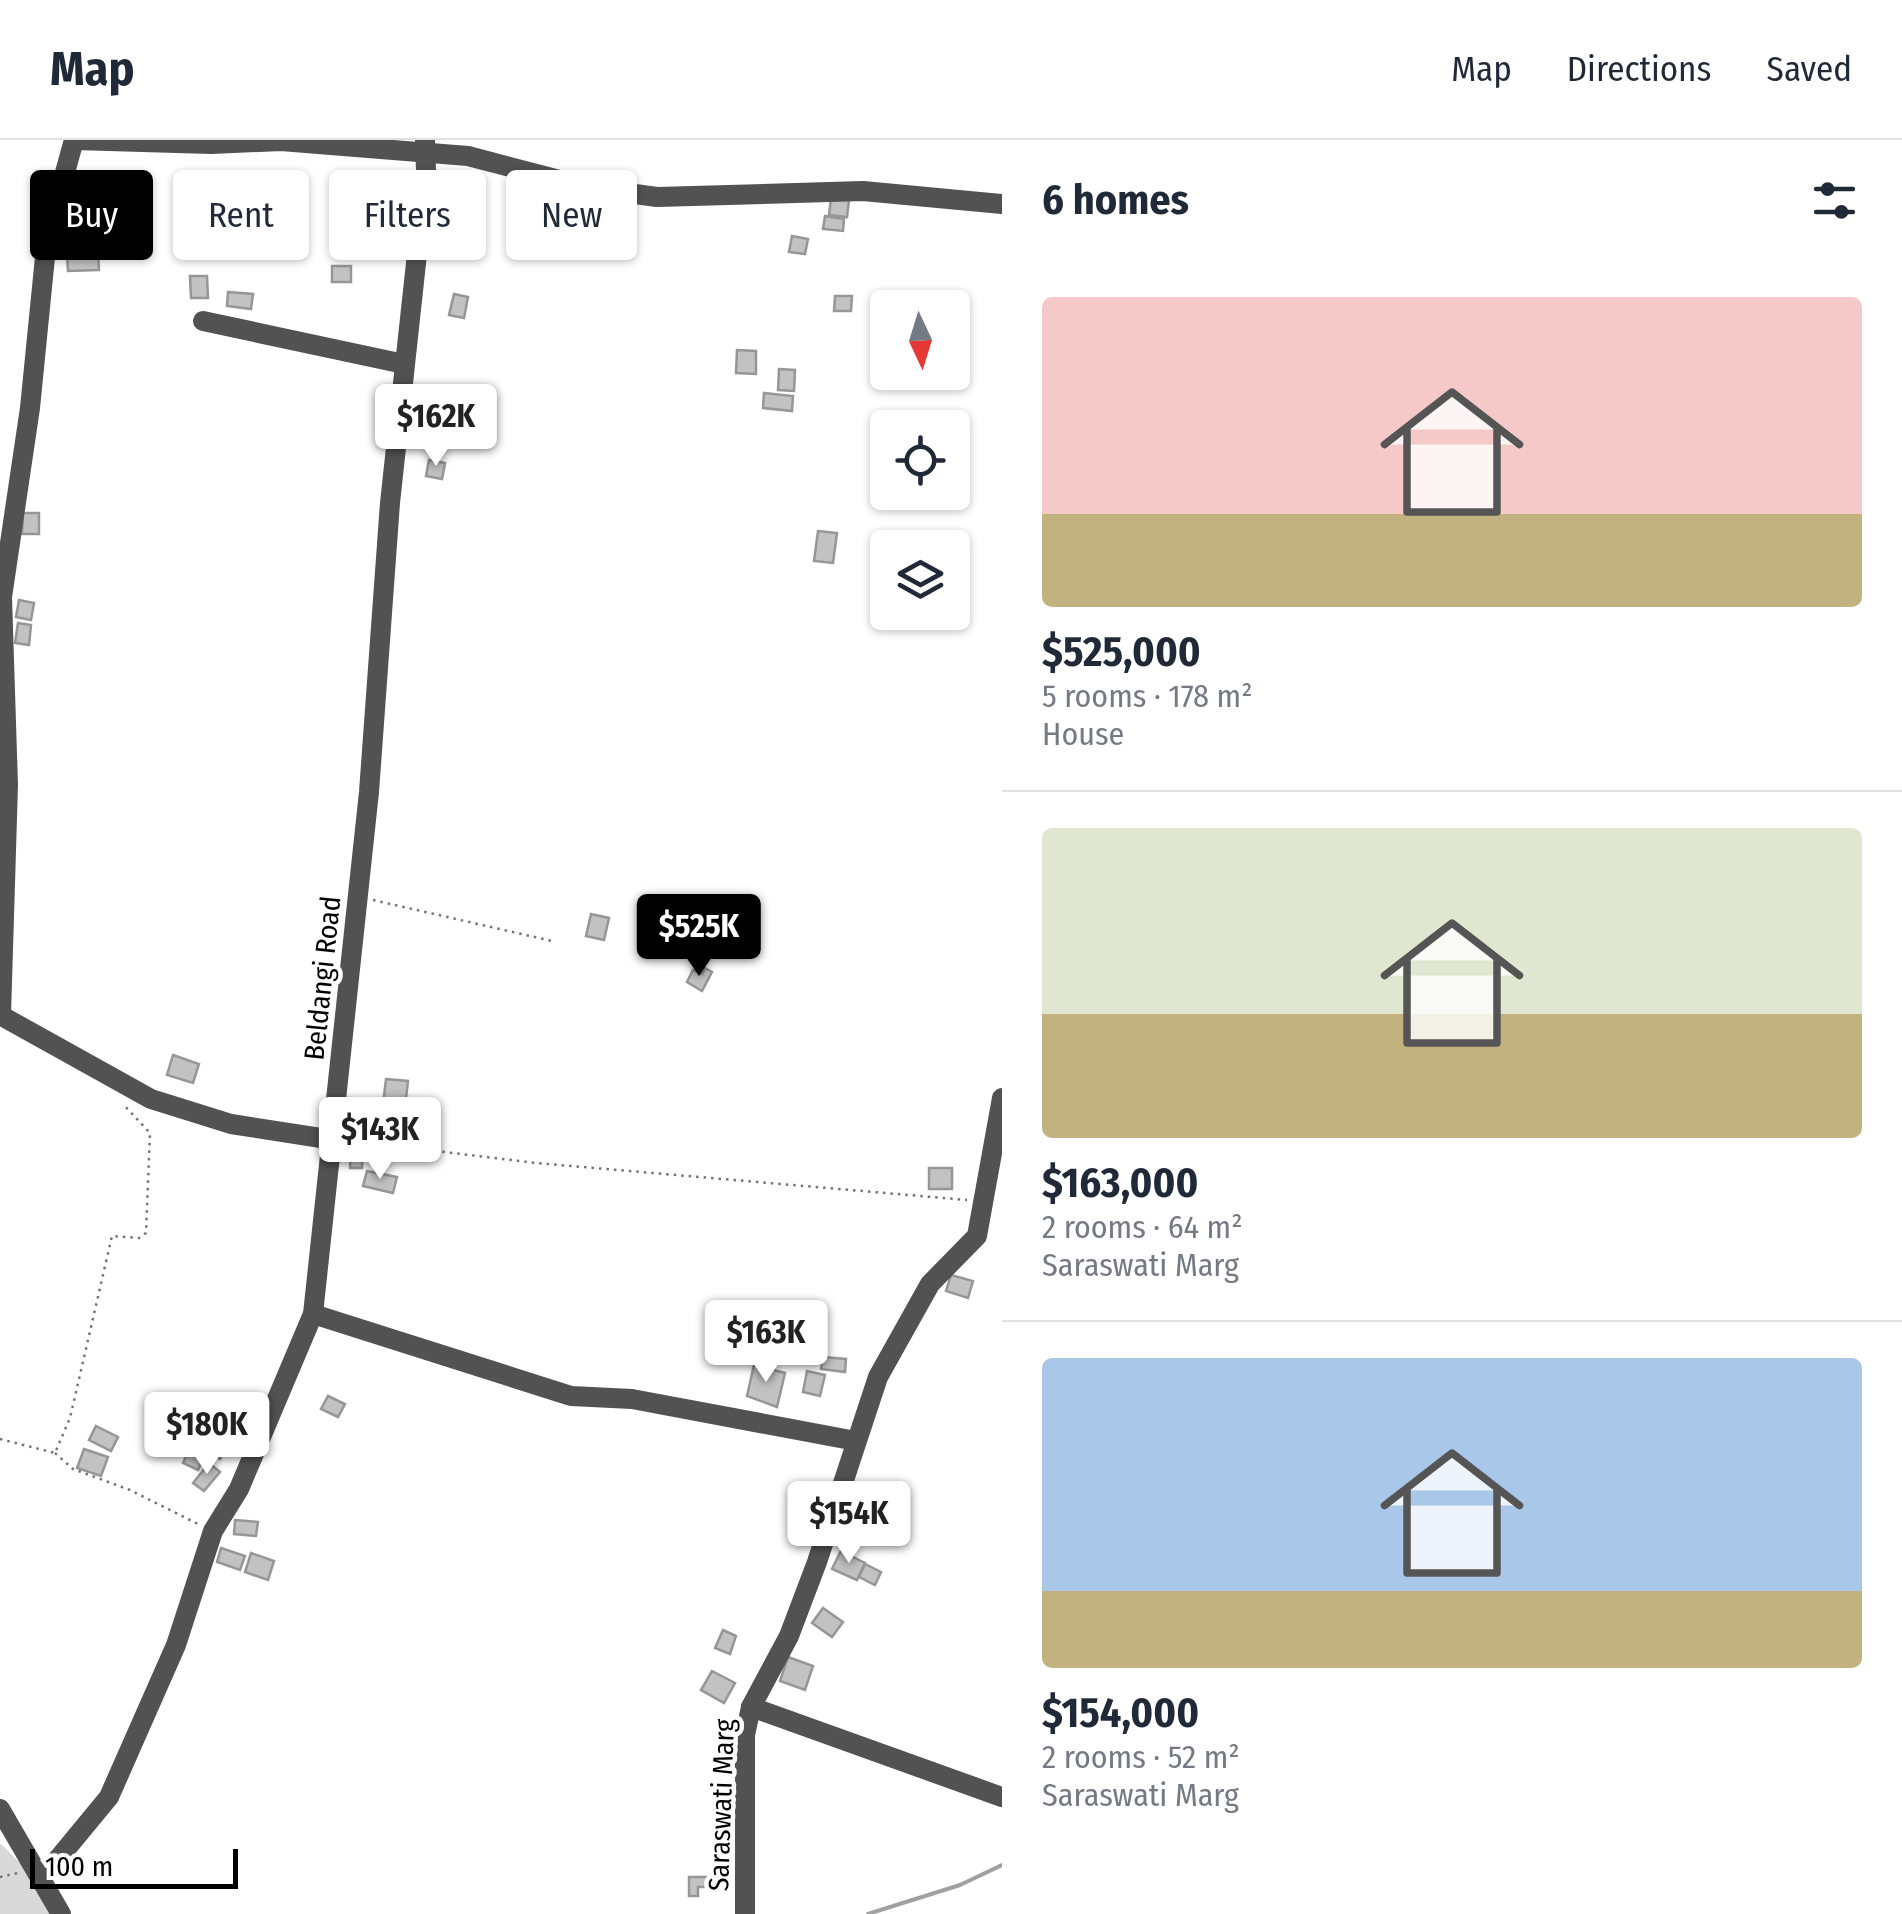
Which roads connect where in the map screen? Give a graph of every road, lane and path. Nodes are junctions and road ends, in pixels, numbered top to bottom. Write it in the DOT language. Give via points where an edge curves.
graph roads {
  1 [pos="426,148"];
  2 [pos="1002,204"];
  3 [pos="203,322"];
  4 [pos="404,364"];
  5 [pos="10,460"];
  6 [pos="3,670"];
  7 [pos="358,897"];
  8 [pos="552,941"];
  9 [pos="0,1015"];
  10 [pos="1002,1098"];
  11 [pos="151,1099"];
  12 [pos="334,1140"];
  13 [pos="984,1200"];
  14 [pos="313,1314"];
  15 [pos="0,1439"];
  16 [pos="856,1441"];
  17 [pos="56,1453"];
  18 [pos="213,1532"];
  19 [pos="751,1707"];
  20 [pos="1002,1797"];
  21 [pos="0,1809"];
  22 [pos="43,1878"];
  23 [pos="61,1914"];
  24 [pos="745,1914"];
  1 -- 2 [label="street" via="656,197 864,191"];
  1 -- 4 [label="street, Beldangi Road"];
  1 -- 5 [label="street" via="74,140 47,237 30,408"];
  3 -- 4 [label="street"];
  4 -- 7 [label="street, Beldangi Road"];
  5 -- 6 [label="street"];
  6 -- 9 [label="street" via="8,786"];
  7 -- 8 [label="path"];
  7 -- 12 [label="street, Beldangi Road"];
  9 -- 11 [label="street"];
  10 -- 13 [label="street, Saraswati Marg"];
  11 -- 12 [label="street" via="230,1124"];
  11 -- 17 [label="path" via="120,1106 150,1133 146,1233 112,1236"];
  12 -- 13 [label="path" via="536,1164"];
  12 -- 14 [label="street, Beldangi Road"];
  13 -- 16 [label="street, Saraswati Marg" via="977,1236 908,1316"];
  14 -- 16 [label="street" via="571,1396 632,1399"];
  14 -- 18 [label="street, Beldangi Road" via="239,1489"];
  15 -- 17 [label="path"];
  16 -- 19 [label="street, Saraswati Marg" via="789,1636"];
  17 -- 18 [label="path" via="73,1469"];
  18 -- 22 [label="street, Beldangi Road" via="176,1645 109,1797"];
  19 -- 20 [label="street"];
  19 -- 24 [label="street, Saraswati Marg" via="745,1735"];
  21 -- 22 [label="street"];
  22 -- 23 [label="street"];
}
